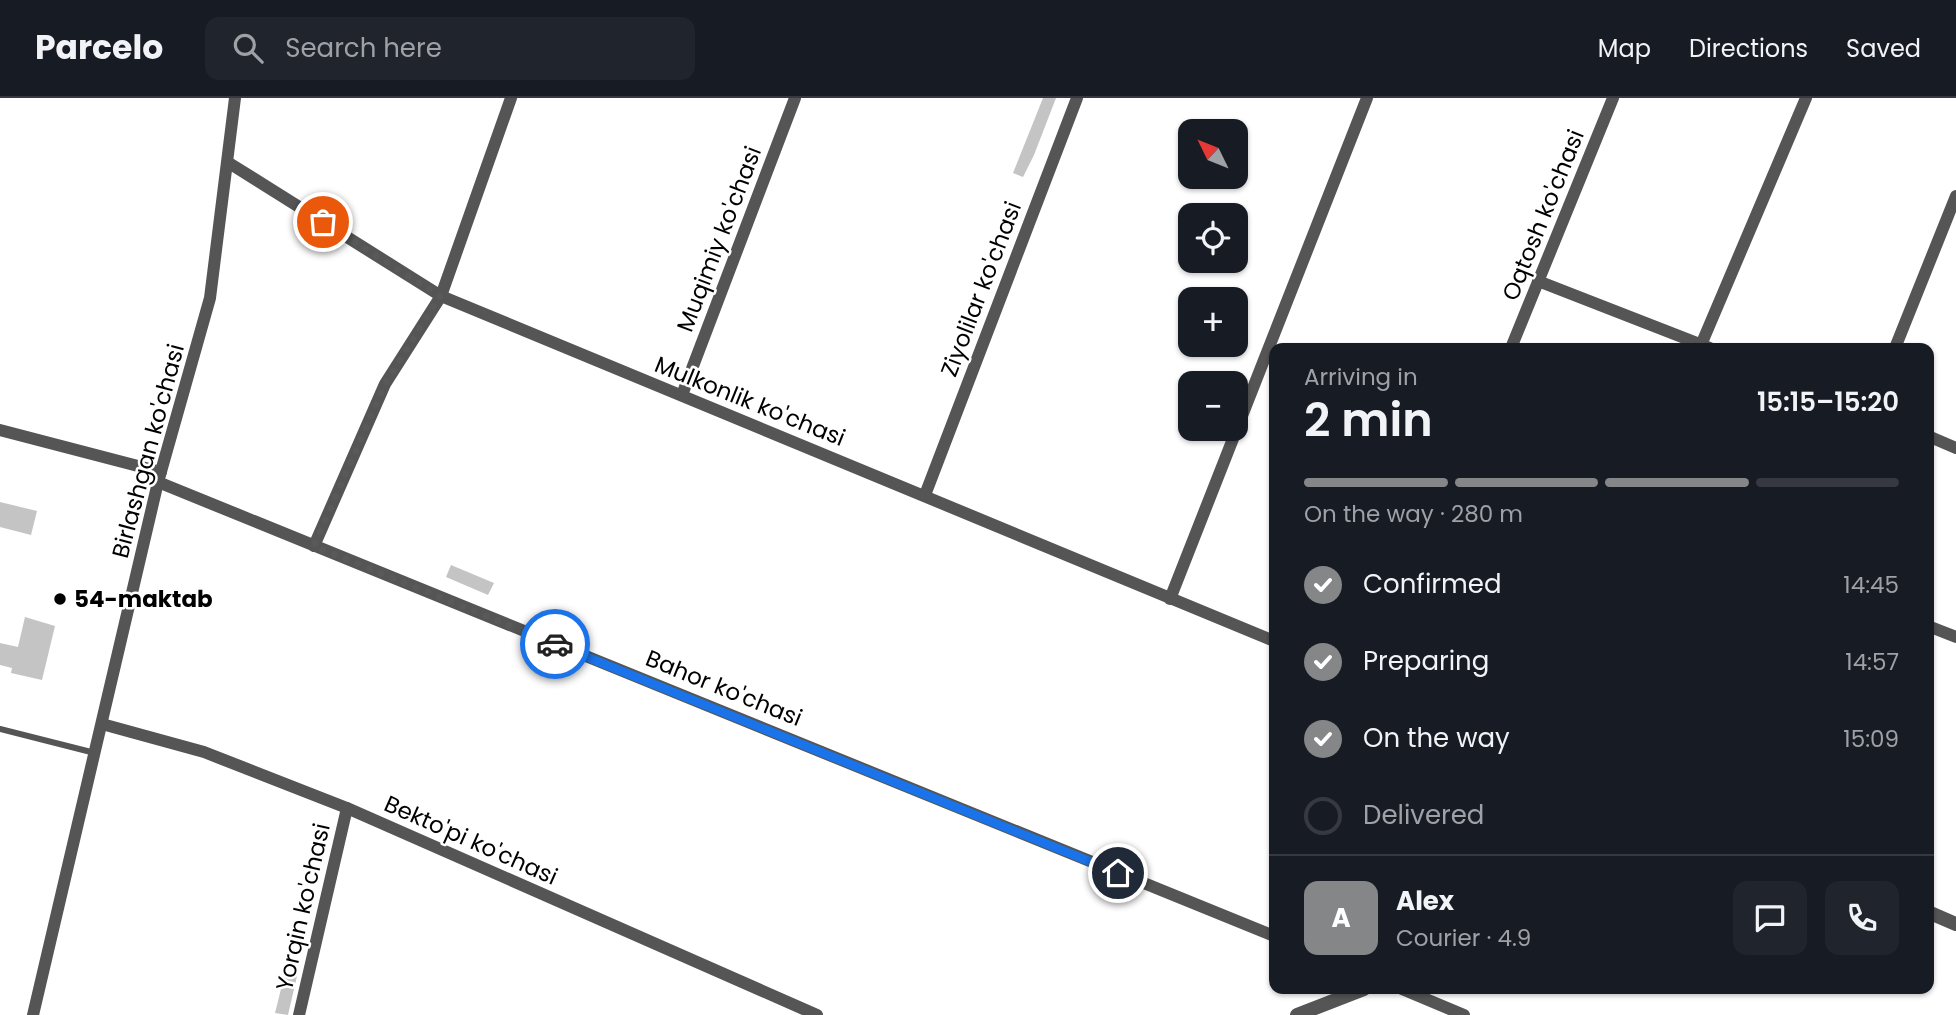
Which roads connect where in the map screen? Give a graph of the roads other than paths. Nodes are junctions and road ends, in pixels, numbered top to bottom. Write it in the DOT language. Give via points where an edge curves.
graph roads {
  1 [pos="235,98"];
  2 [pos="510,98"];
  3 [pos="795,98"];
  4 [pos="1077,98"];
  5 [pos="1367,98"];
  6 [pos="1613,98"];
  7 [pos="1806,98"];
  8 [pos="229,163"];
  9 [pos="1956,196"];
  10 [pos="1538,281"];
  11 [pos="440,296"];
  12 [pos="1271,343"];
  13 [pos="1513,343"];
  14 [pos="1698,343"];
  15 [pos="1707,343"];
  16 [pos="1897,343"];
  17 [pos="1269,347"];
  18 [pos="682,396"];
  19 [pos="0,430"];
  20 [pos="1934,439"];
  21 [pos="1956,448"];
  22 [pos="159,477"];
  23 [pos="925,495"];
  24 [pos="314,546"];
  25 [pos="1170,599"];
  26 [pos="1934,628"];
  27 [pos="1956,637"];
  28 [pos="1269,639"];
  29 [pos="102,724"];
  30 [pos="0,729"];
  31 [pos="94,753"];
  32 [pos="347,808"];
  33 [pos="1934,915"];
  34 [pos="1956,924"];
  35 [pos="1269,934"];
  36 [pos="1351,994"];
  37 [pos="1414,994"];
  38 [pos="33,1015"];
  39 [pos="299,1015"];
  40 [pos="817,1015"];
  41 [pos="1297,1015"];
  42 [pos="1464,1015"];
  1 -- 8 [label="street, Birlashgan ko'chasi"];
  2 -- 11 [label="street"];
  3 -- 18 [label="street, Muqimiy ko'chasi"];
  4 -- 23 [label="street, Ziyolilar ko'chasi"];
  5 -- 12 [label="street"];
  6 -- 10 [label="street, Oqtosh ko'chasi"];
  7 -- 15 [label="street"];
  8 -- 11 [label="street, Mulkonlik ko'chasi"];
  8 -- 22 [label="street, Birlashgan ko'chasi" via="211,299"];
  9 -- 16 [label="street"];
  10 -- 13 [label="street, Oqtosh ko'chasi"];
  10 -- 14 [label="street"];
  11 -- 18 [label="street, Mulkonlik ko'chasi"];
  11 -- 24 [label="street" via="385,384"];
  17 -- 25 [label="street"];
  18 -- 23 [label="street, Mulkonlik ko'chasi"];
  19 -- 22 [label="street, Bahor ko'chasi"];
  20 -- 21 [label="street"];
  22 -- 24 [label="street, Bahor ko'chasi"];
  22 -- 29 [label="street, Birlashgan ko'chasi"];
  23 -- 25 [label="street, Mulkonlik ko'chasi"];
  24 -- 35 [label="street, Bahor ko'chasi"];
  25 -- 28 [label="street, Mulkonlik ko'chasi"];
  26 -- 27 [label="street"];
  29 -- 31 [label="street, Birlashgan ko'chasi"];
  29 -- 32 [label="street, Bekto'pi ko'chasi" via="204,752"];
  30 -- 31 [label="lane"];
  31 -- 38 [label="street, Birlashgan ko'chasi"];
  32 -- 39 [label="street, Yorqin ko'chasi"];
  32 -- 40 [label="street, Bekto'pi ko'chasi"];
  33 -- 34 [label="street"];
  36 -- 41 [label="street"];
  37 -- 42 [label="street"];
}
